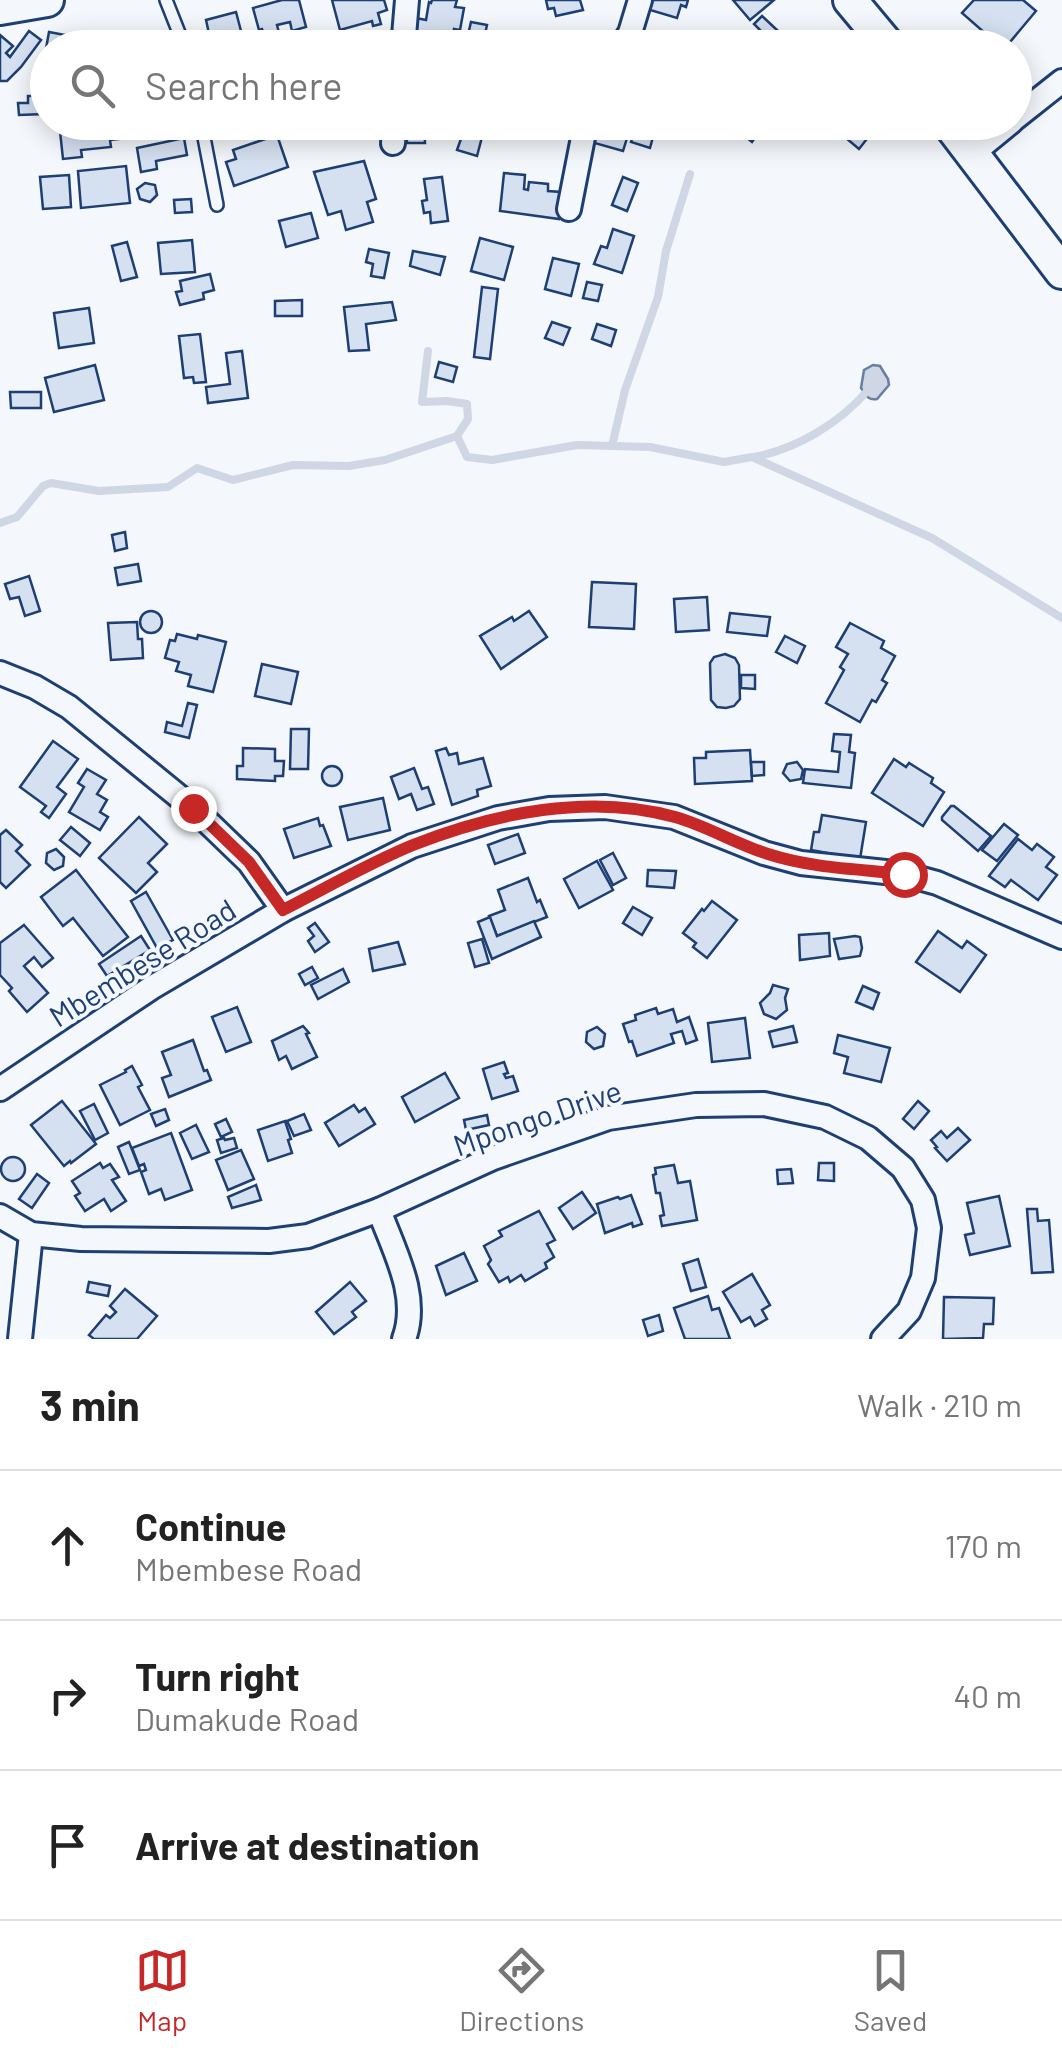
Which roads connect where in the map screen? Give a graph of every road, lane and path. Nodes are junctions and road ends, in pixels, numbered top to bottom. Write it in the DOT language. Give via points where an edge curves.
graph roads {
  1 [pos="47,0"];
  2 [pos="166,0"];
  3 [pos="407,0"];
  4 [pos="640,0"];
  5 [pos="850,0"];
  6 [pos="0,8"];
  7 [pos="178,30"];
  8 [pos="404,30"];
  9 [pos="631,30"];
  10 [pos="875,30"];
  11 [pos="1062,81"];
  12 [pos="1032,105"];
  13 [pos="204,140"];
  14 [pos="582,140"];
  15 [pos="962,140"];
  16 [pos="989,140"];
  17 [pos="972,154"];
  18 [pos="216,205"];
  19 [pos="569,209"];
  20 [pos="1062,272"];
  21 [pos="0,673"];
  22 [pos="283,910"];
  23 [pos="1062,936"];
  24 [pos="0,1090"];
  25 [pos="378,1210"];
  26 [pos="0,1216"];
  27 [pos="31,1234"];
  28 [pos="20,1339"];
  29 [pos="404,1339"];
  30 [pos="884,1339"];
  1 -- 6 [label="street"];
  2 -- 7 [label="lane"];
  3 -- 8 [label="street"];
  4 -- 9 [label="street"];
  5 -- 10 [label="street"];
  11 -- 12 [label="street"];
  13 -- 18 [label="lane"];
  14 -- 19 [label="street"];
  15 -- 17 [label="street"];
  16 -- 17 [label="street"];
  17 -- 20 [label="street"];
  21 -- 22 [label="street" via="69,707 193,808 249,862"];
  22 -- 23 [label="street, Mbembese Road" via="450,833 549,809 605,807 674,817 800,863 920,878"];
  22 -- 24 [label="street, Mbembese Road" via="151,988"];
  25 -- 27 [label="street, Mpongo Drive" via="308,1236 268,1241"];
  25 -- 29 [label="street" via="411,1304"];
  25 -- 30 [label="street, Mpongo Drive" via="493,1158 608,1118 748,1104 825,1117 868,1138 903,1168 923,1200 929,1228 923,1278 909,1311"];
  26 -- 27 [label="street, Mpongo Drive"];
  27 -- 28 [label="street"];
}
